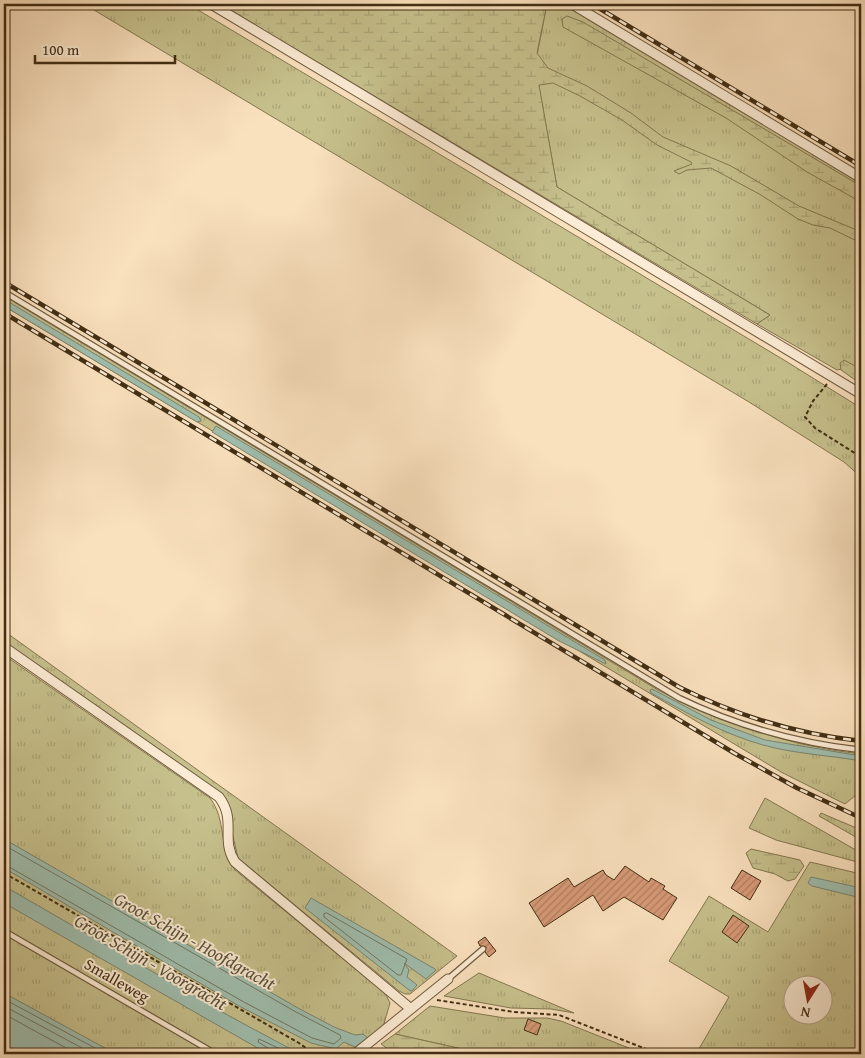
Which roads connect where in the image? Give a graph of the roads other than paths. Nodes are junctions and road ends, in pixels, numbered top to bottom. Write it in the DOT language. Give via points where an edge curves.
graph roads {
  1 [pos="211,4"];
  2 [pos="572,4"];
  3 [pos="861,178"];
  4 [pos="4,292"];
  5 [pos="861,394"];
  6 [pos="4,647"];
  7 [pos="861,750"];
  8 [pos="4,931"];
  9 [pos="483,949"];
  10 [pos="448,979"];
  11 [pos="410,1009"];
  12 [pos="216,1054"];
  13 [pos="355,1054"];
  1 -- 5 [label="street"];
  2 -- 3 [label="street"];
  4 -- 7 [label="lane" via="679,698 724,718 776,735"];
  6 -- 11 [label="street" via="219,797 229,817 229,853 235,862"];
  8 -- 12 [label="lane, Smalleweg"];
  9 -- 10 [label="lane"];
  10 -- 11 [label="street"];
  11 -- 13 [label="street"];
}
